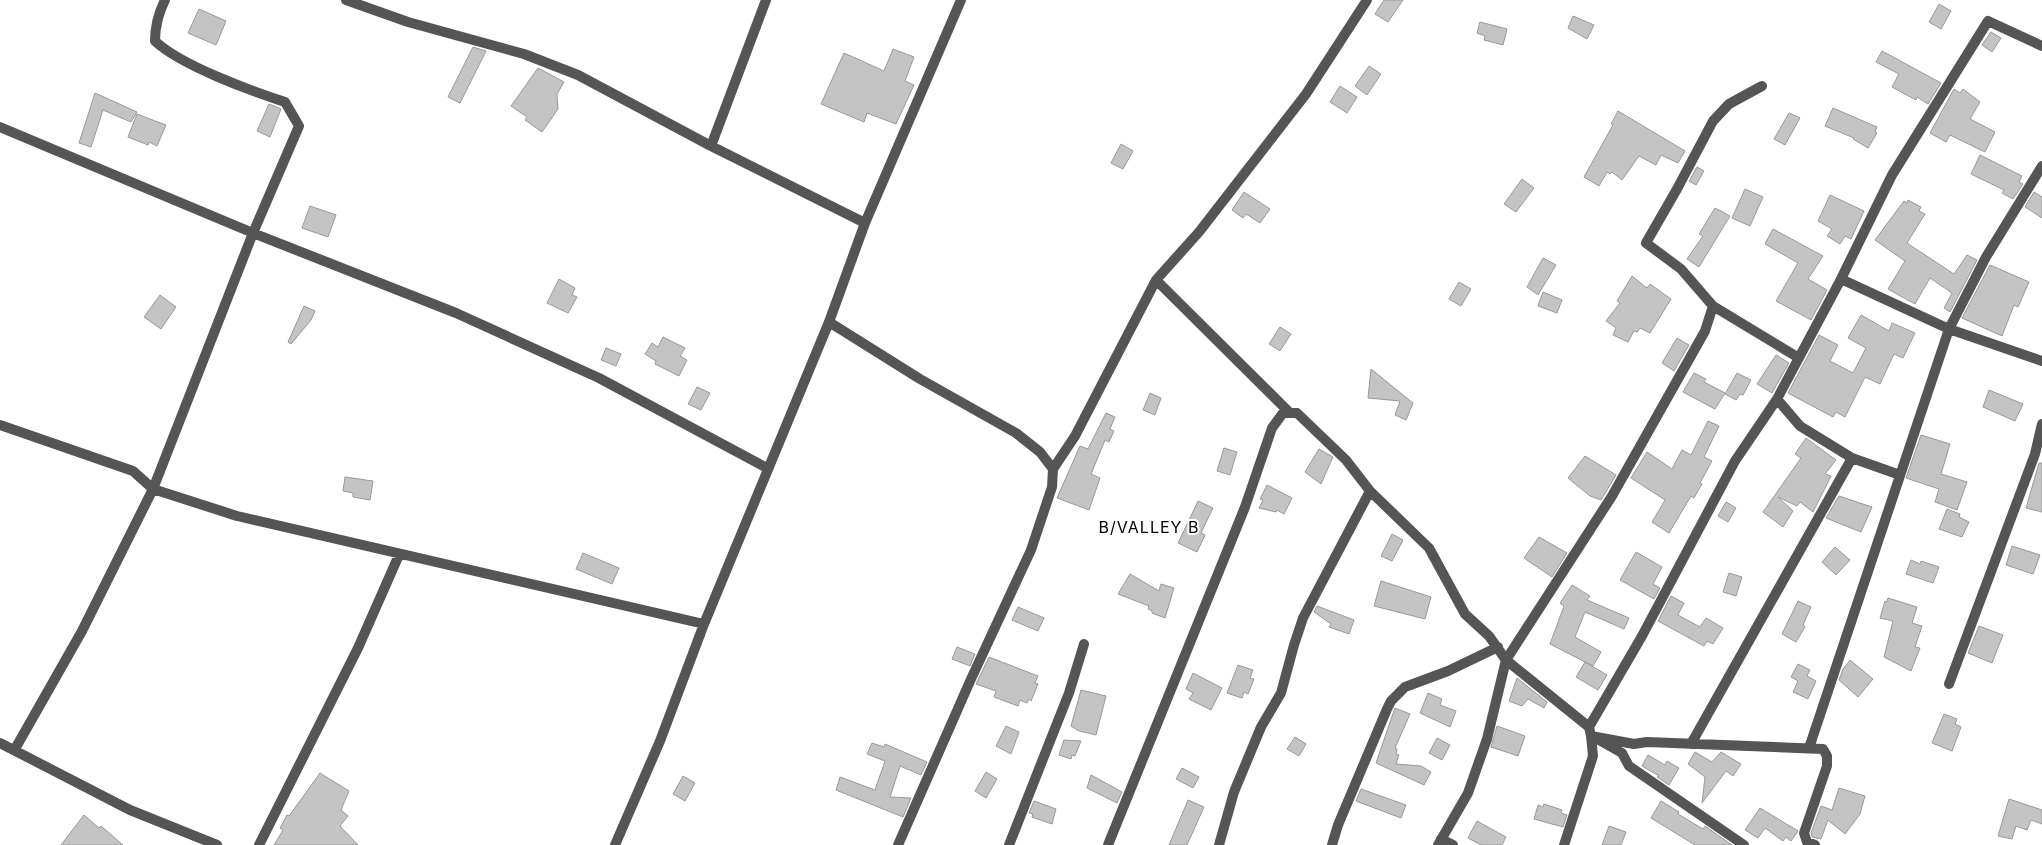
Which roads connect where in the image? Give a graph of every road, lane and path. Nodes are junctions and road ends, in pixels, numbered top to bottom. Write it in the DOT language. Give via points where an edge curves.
graph roads {
  1 [pos="165,0"];
  2 [pos="346,0"];
  3 [pos="766,0"];
  4 [pos="961,0"];
  5 [pos="1367,0"];
  6 [pos="2042,46"];
  7 [pos="1762,86"];
  8 [pos="0,127"];
  9 [pos="711,146"];
  10 [pos="2042,166"];
  11 [pos="865,223"];
  12 [pos="254,232"];
  13 [pos="1841,279"];
  14 [pos="1156,280"];
  15 [pos="1713,306"];
  16 [pos="829,322"];
  17 [pos="1949,329"];
  18 [pos="1799,358"];
  19 [pos="2042,361"];
  20 [pos="1777,399"];
  21 [pos="1288,412"];
  22 [pos="2042,424"];
  23 [pos="0,425"];
  24 [pos="1852,458"];
  25 [pos="767,468"];
  26 [pos="1053,469"];
  27 [pos="1900,475"];
  28 [pos="152,489"];
  29 [pos="1370,491"];
  30 [pos="399,555"];
  31 [pos="704,624"];
  32 [pos="1084,644"];
  33 [pos="1498,647"];
  34 [pos="1506,660"];
  35 [pos="1949,684"];
  36 [pos="1590,732"];
  37 [pos="0,743"];
  38 [pos="1691,744"];
  39 [pos="1809,748"];
  40 [pos="15,749"];
  41 [pos="1440,842"];
  42 [pos="216,845"];
  43 [pos="259,845"];
  44 [pos="615,845"];
  45 [pos="898,845"];
  46 [pos="1009,845"];
  47 [pos="1108,845"];
  48 [pos="1220,845"];
  49 [pos="1332,845"];
  50 [pos="1453,845"];
  51 [pos="1564,845"];
  52 [pos="1744,845"];
  53 [pos="1815,845"];
  1 -- 12 [label="street" via="158,14 155,41 165,50 216,75 285,102 299,126"];
  2 -- 9 [label="street" via="408,22 524,54 578,75"];
  3 -- 9 [label="street"];
  4 -- 11 [label="street"];
  5 -- 14 [label="street" via="1306,94 1199,232"];
  6 -- 13 [label="street" via="1988,22 1892,176"];
  7 -- 15 [label="street" via="1729,104 1712,121 1646,243 1681,270"];
  8 -- 12 [label="street"];
  9 -- 11 [label="street"];
  10 -- 17 [label="street" via="1986,257"];
  11 -- 16 [label="street"];
  12 -- 25 [label="street" via="456,313 581,370"];
  12 -- 28 [label="street"];
  13 -- 17 [label="street"];
  13 -- 18 [label="street"];
  14 -- 21 [label="street"];
  14 -- 26 [label="street" via="1075,436"];
  15 -- 18 [label="street"];
  15 -- 34 [label="street" via="1705,331 1612,496"];
  16 -- 25 [label="street"];
  16 -- 26 [label="street" via="920,379 1016,433 1040,452"];
  17 -- 19 [label="street"];
  17 -- 27 [label="street"];
  18 -- 20 [label="street"];
  20 -- 24 [label="street" via="1800,426"];
  20 -- 36 [label="street" via="1735,461"];
  21 -- 29 [label="street" via="1297,413 1339,454"];
  21 -- 47 [label="street" via="1283,413 1272,428 1245,507"];
  22 -- 35 [label="street" via="2035,454"];
  23 -- 28 [label="street" via="133,471"];
  24 -- 27 [label="street"];
  24 -- 38 [label="street"];
  25 -- 31 [label="street"];
  26 -- 45 [label="street" via="1052,487 1031,550"];
  27 -- 39 [label="street"];
  28 -- 30 [label="street" via="237,516"];
  28 -- 40 [label="street" via="82,631"];
  29 -- 33 [label="street" via="1429,548 1465,614"];
  29 -- 48 [label="street" via="1303,618 1281,693 1261,727 1234,792"];
  30 -- 31 [label="street"];
  30 -- 43 [label="street" via="358,648"];
  31 -- 44 [label="street" via="660,741"];
  32 -- 46 [label="street" via="1069,693"];
  33 -- 34 [label="street"];
  33 -- 49 [label="street" via="1414,683 1396,695 1387,709"];
  34 -- 36 [label="street"];
  34 -- 41 [label="street" via="1468,793"];
  36 -- 38 [label="street" via="1634,744"];
  36 -- 51 [label="street" via="1593,756"];
  36 -- 52 [label="street" via="1622,753 1629,766"];
  37 -- 40 [label="street"];
  38 -- 39 [label="street"];
  39 -- 53 [label="street" via="1823,749 1827,756 1827,766 1804,834 1808,842"];
  40 -- 42 [label="street" via="130,810"];
  41 -- 50 [label="street"];
}
